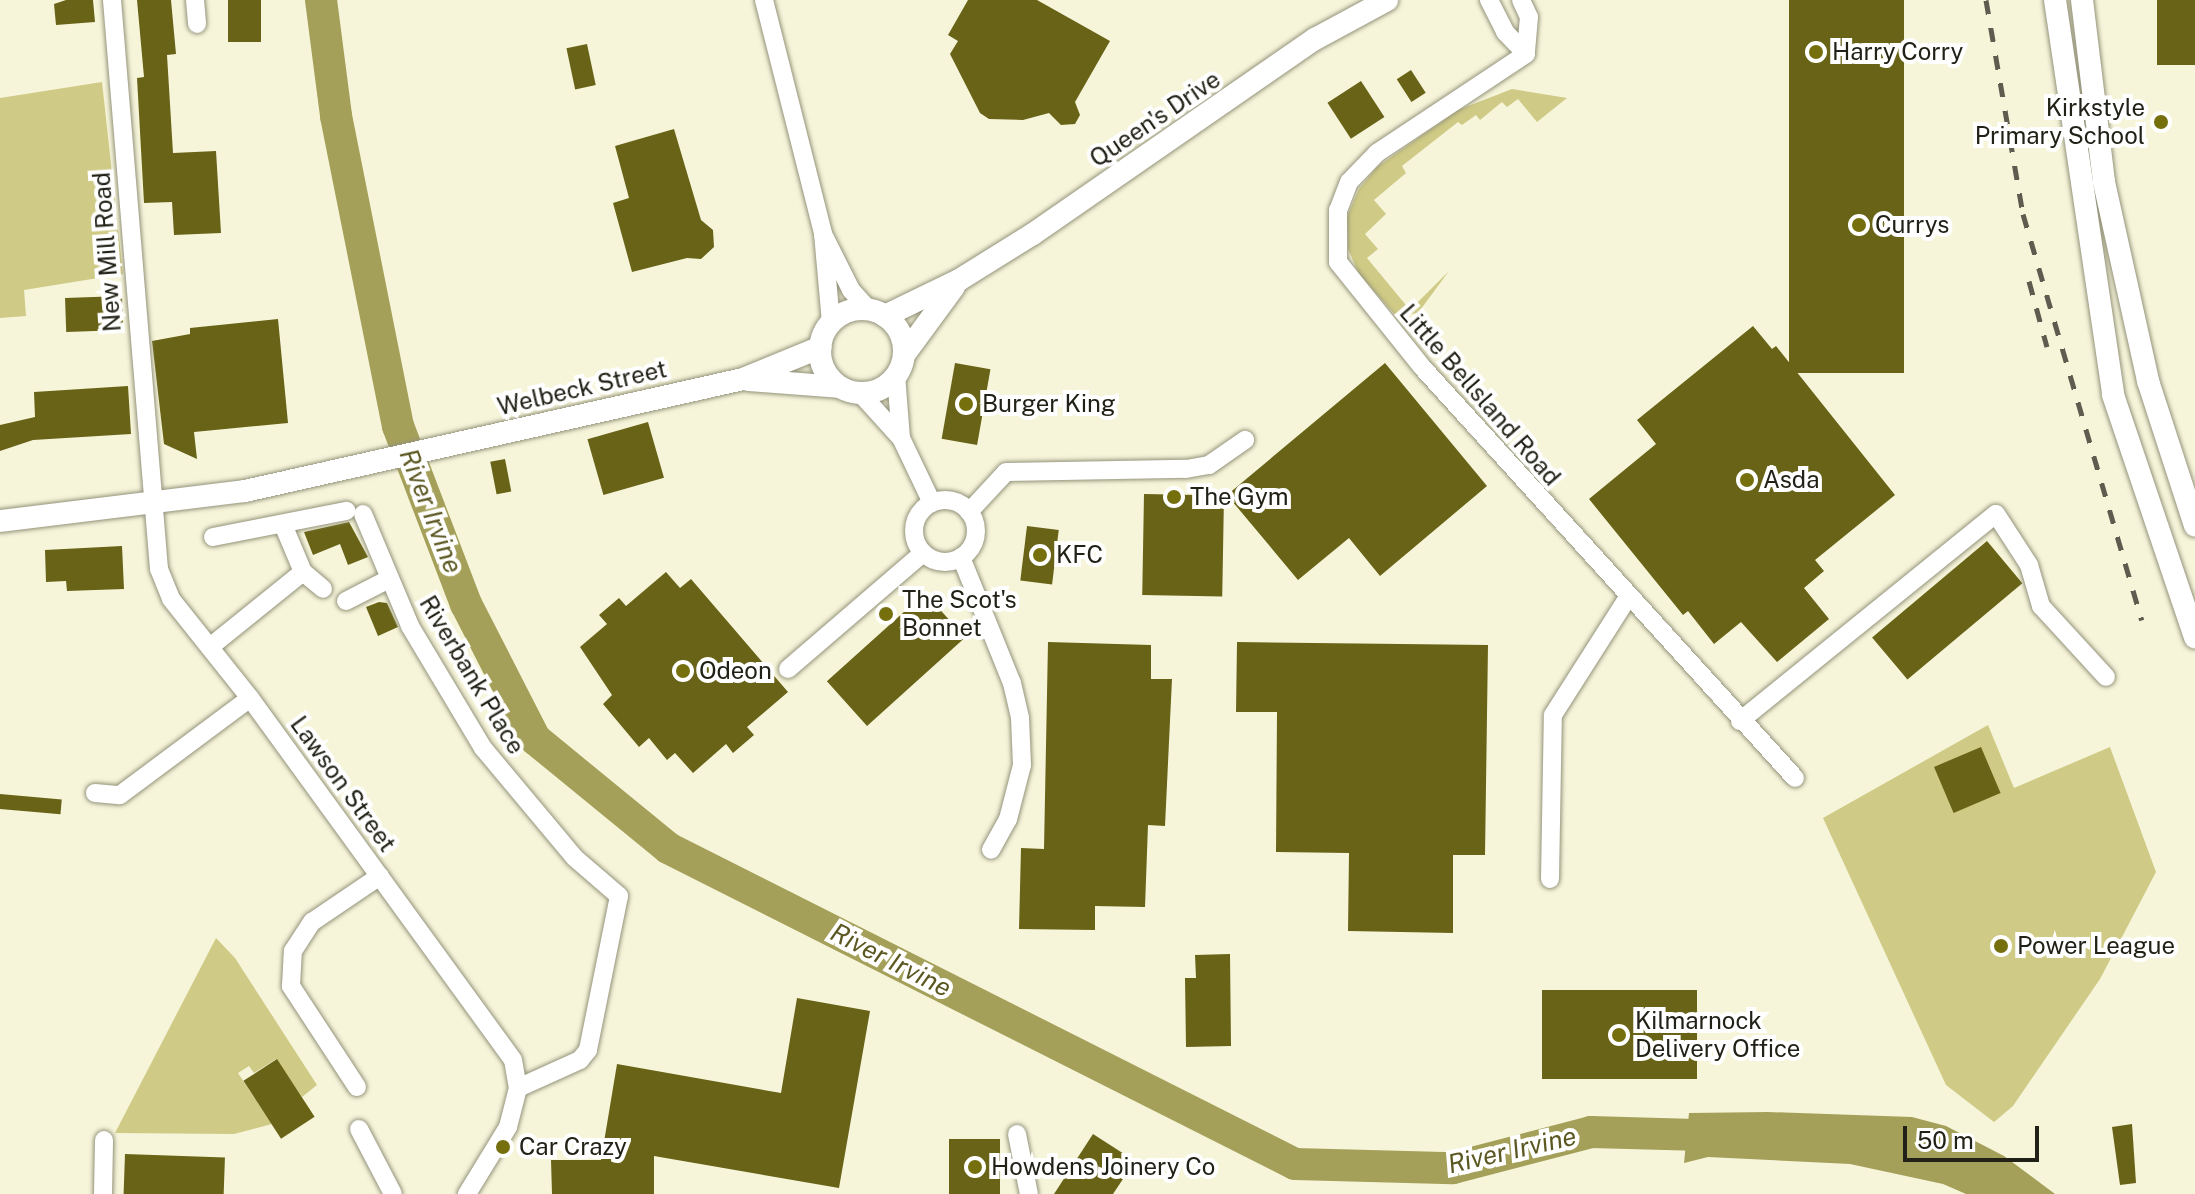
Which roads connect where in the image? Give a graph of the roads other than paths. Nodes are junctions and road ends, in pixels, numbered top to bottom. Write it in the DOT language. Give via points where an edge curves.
graph roads {
  1 [pos="112,0"];
  2 [pos="195,0"];
  3 [pos="764,0"];
  4 [pos="1489,0"];
  5 [pos="1521,0"];
  6 [pos="2055,0"];
  7 [pos="2082,0"];
  8 [pos="1384,1"];
  9 [pos="197,24"];
  10 [pos="1526,54"];
  11 [pos="823,234"];
  12 [pos="959,280"];
  13 [pos="877,313"];
  14 [pos="831,323"];
  15 [pos="821,347"];
  16 [pos="900,365"];
  17 [pos="743,379"];
  18 [pos="850,390"];
  19 [pos="901,438"];
  20 [pos="1245,440"];
  21 [pos="152,501"];
  22 [pos="932,503"];
  23 [pos="969,512"];
  24 [pos="0,521"];
  25 [pos="2195,526"];
  26 [pos="284,527"];
  27 [pos="213,537"];
  28 [pos="923,553"];
  29 [pos="961,557"];
  30 [pos="303,572"];
  31 [pos="389,579"];
  32 [pos="323,589"];
  33 [pos="1627,599"];
  34 [pos="346,601"];
  35 [pos="2195,637"];
  36 [pos="210,647"];
  37 [pos="788,669"];
  38 [pos="2106,677"];
  39 [pos="250,698"];
  40 [pos="1740,721"];
  41 [pos="1795,778"];
  42 [pos="95,793"];
  43 [pos="991,850"];
  44 [pos="380,876"];
  45 [pos="1550,879"];
  46 [pos="357,1087"];
  47 [pos="518,1088"];
  48 [pos="359,1129"];
  49 [pos="1017,1134"];
  50 [pos="104,1140"];
  51 [pos="103,1194"];
  52 [pos="393,1194"];
  53 [pos="467,1194"];
  54 [pos="1029,1194"];
  1 -- 21 [label="street, New Mill Road"];
  2 -- 9 [label="street"];
  3 -- 11 [label="street"];
  4 -- 10 [label="street" via="1505,32"];
  5 -- 10 [label="street" via="1529,17"];
  6 -- 35 [label="main road" via="2113,395"];
  7 -- 25 [label="main road" via="2104,182 2148,381"];
  8 -- 12 [label="main road, Queen's Drive" via="1315,39"];
  10 -- 33 [label="street, Little Bellsland Road" via="1377,153 1349,182 1338,210 1338,262 1414,359"];
  11 -- 13 [label="street" via="851,290"];
  11 -- 14 [label="street"];
  12 -- 13 [label="main road, Queen's Drive"];
  12 -- 16 [label="main road, Queen's Drive"];
  13 -- 14 [label="main road" via="848,312"];
  13 -- 16 [label="main road" via="900,333"];
  14 -- 15 [label="main road"];
  15 -- 17 [label="main road, Welbeck Street"];
  15 -- 18 [label="main road" via="824,369"];
  16 -- 18 [label="main road" via="874,392"];
  16 -- 19 [label="street"];
  17 -- 18 [label="main road, Welbeck Street"];
  17 -- 21 [label="main road, Welbeck Street" via="245,491"];
  18 -- 19 [label="street"];
  19 -- 22 [label="street"];
  20 -- 23 [label="street" via="1209,465 1186,469 1006,472"];
  21 -- 24 [label="main road"];
  21 -- 36 [label="street, Lawson Street" via="159,569 167,589"];
  22 -- 23 [label="street" via="952,501"];
  22 -- 28 [label="street" via="914,525"];
  23 -- 29 [label="street" via="974,541"];
  26 -- 27 [label="street"];
  26 -- 30 [label="street"];
  26 -- 31 [label="street, Riverbank Place" via="355,513"];
  28 -- 29 [label="street" via="942,562"];
  28 -- 37 [label="street"];
  29 -- 43 [label="street" via="1012,683 1020,718 1022,765 1008,819"];
  30 -- 32 [label="street"];
  30 -- 36 [label="street"];
  31 -- 34 [label="street, Riverbank Place"];
  31 -- 47 [label="street, Riverbank Place" via="410,626 483,748 575,858 619,896 588,1050 580,1060"];
  33 -- 40 [label="street, Little Bellsland Road"];
  33 -- 45 [label="street" via="1553,715"];
  36 -- 39 [label="street, Lawson Street"];
  38 -- 40 [label="street" via="2041,606 2029,565 1996,514"];
  39 -- 42 [label="street" via="120,795"];
  39 -- 44 [label="street, Lawson Street"];
  40 -- 41 [label="street, Little Bellsland Road"];
  44 -- 46 [label="street" via="312,922 293,951 291,986"];
  44 -- 47 [label="street, Lawson Street" via="513,1060"];
  47 -- 53 [label="street" via="508,1127"];
  48 -- 52 [label="street"];
  49 -- 54 [label="street"];
  50 -- 51 [label="street"];
}
